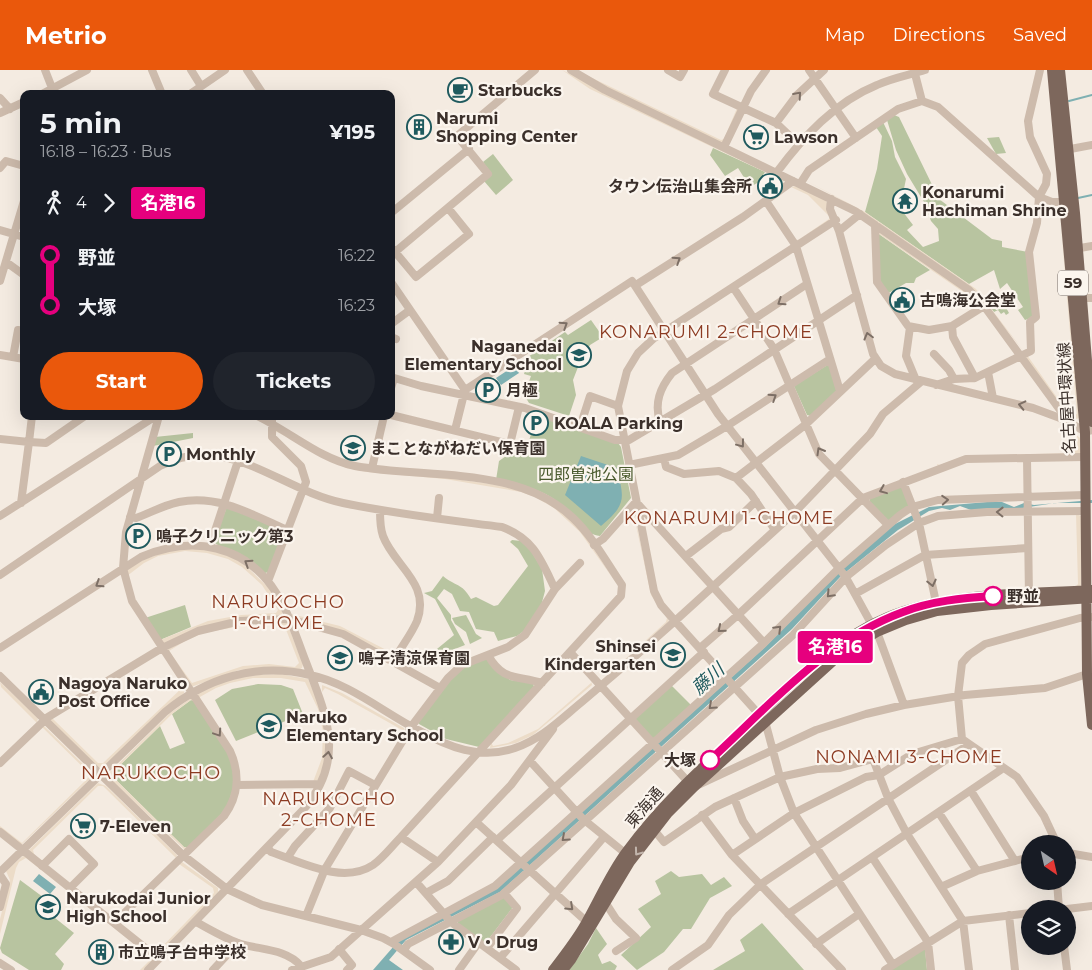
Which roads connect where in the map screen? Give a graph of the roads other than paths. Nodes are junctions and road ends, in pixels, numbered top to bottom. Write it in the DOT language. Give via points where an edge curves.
graph roads {
  1 [pos="44,70"];
  2 [pos="87,70"];
  3 [pos="152,70"];
  4 [pos="190,70"];
  5 [pos="225,70"];
  6 [pos="247,70"];
  7 [pos="535,70"];
  8 [pos="571,70"];
  9 [pos="668,70"];
  10 [pos="684,70"];
  11 [pos="725,70"];
  12 [pos="766,70"];
  13 [pos="809,70"];
  14 [pos="824,70"];
  15 [pos="925,70"];
  16 [pos="1040,70"];
  17 [pos="1052,70"];
  18 [pos="1060,70"];
  19 [pos="914,72"];
  20 [pos="814,77"];
  21 [pos="201,86"];
  22 [pos="54,90"];
  23 [pos="56,90"];
  24 [pos="160,90"];
  25 [pos="196,90"];
  26 [pos="259,90"];
  27 [pos="0,98"];
  28 [pos="922,100"];
  29 [pos="20,104"];
  30 [pos="744,108"];
  31 [pos="10,109"];
  32 [pos="836,109"];
  33 [pos="0,113"];
  34 [pos="776,123"];
  35 [pos="856,138"];
  36 [pos="798,144"];
  37 [pos="1092,145"];
  38 [pos="724,147"];
  39 [pos="469,149"];
  40 [pos="1064,150"];
  41 [pos="0,154"];
  42 [pos="6,161"];
  43 [pos="20,165"];
  44 [pos="0,168"];
  45 [pos="777,172"];
  46 [pos="797,182"];
  47 [pos="1039,197"];
  48 [pos="831,199"];
  49 [pos="766,200"];
  50 [pos="1065,202"];
  51 [pos="448,208"];
  52 [pos="395,211"];
  53 [pos="20,214"];
  54 [pos="860,214"];
  55 [pos="836,220"];
  56 [pos="875,225"];
  57 [pos="0,230"];
  58 [pos="839,231"];
  59 [pos="14,234"];
  60 [pos="20,236"];
  61 [pos="796,246"];
  62 [pos="1092,246"];
  63 [pos="395,248"];
  64 [pos="1074,249"];
  65 [pos="395,252"];
  66 [pos="6,262"];
  67 [pos="20,272"];
  68 [pos="0,281"];
  69 [pos="807,284"];
  70 [pos="636,285"];
  71 [pos="733,287"];
  72 [pos="395,288"];
  73 [pos="857,295"];
  74 [pos="1087,298"];
  75 [pos="984,306"];
  76 [pos="410,310"];
  77 [pos="755,320"];
  78 [pos="395,321"];
  79 [pos="818,321"];
  80 [pos="952,326"];
  81 [pos="910,328"];
  82 [pos="20,330"];
  83 [pos="665,331"];
  84 [pos="774,349"];
  85 [pos="934,354"];
  86 [pos="0,355"];
  87 [pos="1021,356"];
  88 [pos="13,357"];
  89 [pos="20,358"];
  90 [pos="874,358"];
  91 [pos="830,359"];
  92 [pos="686,363"];
  93 [pos="988,372"];
  94 [pos="395,378"];
  95 [pos="975,378"];
  96 [pos="956,379"];
  97 [pos="919,380"];
  98 [pos="936,385"];
  99 [pos="790,386"];
  100 [pos="958,390"];
  101 [pos="840,391"];
  102 [pos="464,392"];
  103 [pos="706,394"];
  104 [pos="992,398"];
  105 [pos="618,406"];
  106 [pos="519,407"];
  107 [pos="395,416"];
  108 [pos="32,420"];
  109 [pos="79,420"];
  110 [pos="151,420"];
  111 [pos="156,420"];
  112 [pos="271,420"];
  113 [pos="383,420"];
  114 [pos="1068,421"];
  115 [pos="660,422"];
  116 [pos="1092,422"];
  117 [pos="806,424"];
  118 [pos="727,426"];
  119 [pos="580,427"];
  120 [pos="455,430"];
  121 [pos="1088,431"];
  122 [pos="0,439"];
  123 [pos="624,441"];
  124 [pos="29,442"];
  125 [pos="1084,457"];
  126 [pos="664,458"];
  127 [pos="1027,458"];
  128 [pos="238,461"];
  129 [pos="756,463"];
  130 [pos="629,465"];
  131 [pos="372,468"];
  132 [pos="836,470"];
  133 [pos="736,478"];
  134 [pos="141,479"];
  135 [pos="903,482"];
  136 [pos="305,489"];
  137 [pos="1084,495"];
  138 [pos="439,498"];
  139 [pos="863,498"];
  140 [pos="1028,498"];
  141 [pos="756,501"];
  142 [pos="21,502"];
  143 [pos="636,502"];
  144 [pos="224,503"];
  145 [pos="913,509"];
  146 [pos="380,510"];
  147 [pos="1084,510"];
  148 [pos="1027,511"];
  149 [pos="795,512"];
  150 [pos="0,516"];
  151 [pos="130,517"];
  152 [pos="437,518"];
  153 [pos="918,521"];
  154 [pos="888,525"];
  155 [pos="775,530"];
  156 [pos="289,531"];
  157 [pos="817,540"];
  158 [pos="594,545"];
  159 [pos="210,546"];
  160 [pos="1028,548"];
  161 [pos="926,555"];
  162 [pos="686,556"];
  163 [pos="580,563"];
  164 [pos="123,568"];
  165 [pos="843,573"];
  166 [pos="0,575"];
  167 [pos="268,581"];
  168 [pos="714,587"];
  169 [pos="555,589"];
  170 [pos="855,594"];
  171 [pos="1089,594"];
  172 [pos="1029,598"];
  173 [pos="937,607"];
  174 [pos="739,614"];
  175 [pos="1089,618"];
  176 [pos="289,619"];
  177 [pos="675,621"];
  178 [pos="874,628"];
  179 [pos="764,643"];
  180 [pos="0,648"];
  181 [pos="162,648"];
  182 [pos="702,650"];
  183 [pos="570,652"];
  184 [pos="488,655"];
  185 [pos="394,660"];
  186 [pos="311,674"];
  187 [pos="1086,674"];
  188 [pos="0,676"];
  189 [pos="730,681"];
  190 [pos="542,683"];
  191 [pos="600,687"];
  192 [pos="440,688"];
  193 [pos="191,692"];
  194 [pos="958,696"];
  195 [pos="904,705"];
  196 [pos="762,718"];
  197 [pos="44,720"];
  198 [pos="629,720"];
  199 [pos="557,723"];
  200 [pos="1092,725"];
  201 [pos="411,727"];
  202 [pos="965,742"];
  203 [pos="656,749"];
  204 [pos="772,750"];
  205 [pos="478,752"];
  206 [pos="530,761"];
  207 [pos="0,763"];
  208 [pos="1002,769"];
  209 [pos="100,775"];
  210 [pos="879,775"];
  211 [pos="780,778"];
  212 [pos="320,784"];
  213 [pos="690,784"];
  214 [pos="237,785"];
  215 [pos="375,786"];
  216 [pos="554,787"];
  217 [pos="971,791"];
  218 [pos="734,798"];
  219 [pos="888,798"];
  220 [pos="939,812"];
  221 [pos="794,813"];
  222 [pos="702,815"];
  223 [pos="581,817"];
  224 [pos="476,822"];
  225 [pos="654,830"];
  226 [pos="0,832"];
  227 [pos="907,834"];
  228 [pos="1053,835"];
  229 [pos="401,837"];
  230 [pos="604,837"];
  231 [pos="495,838"];
  232 [pos="755,839"];
  233 [pos="816,846"];
  234 [pos="268,848"];
  235 [pos="23,850"];
  236 [pos="625,853"];
  237 [pos="732,854"];
  238 [pos="1076,854"];
  239 [pos="184,856"];
  240 [pos="872,857"];
  241 [pos="1092,857"];
  242 [pos="288,858"];
  243 [pos="1021,859"];
  244 [pos="1015,861"];
  245 [pos="438,862"];
  246 [pos="42,866"];
  247 [pos="526,866"];
  248 [pos="325,870"];
  249 [pos="977,871"];
  250 [pos="0,873"];
  251 [pos="837,880"];
  252 [pos="416,882"];
  253 [pos="760,884"];
  254 [pos="941,887"];
  255 [pos="70,888"];
  256 [pos="227,889"];
  257 [pos="555,893"];
  258 [pos="426,894"];
  259 [pos="504,894"];
  260 [pos="605,902"];
  261 [pos="1092,906"];
  262 [pos="0,907"];
  263 [pos="1076,908"];
  264 [pos="788,914"];
  265 [pos="860,914"];
  266 [pos="1021,914"];
  267 [pos="306,916"];
  268 [pos="1009,916"];
  269 [pos="447,918"];
  270 [pos="963,921"];
  271 [pos="196,922"];
  272 [pos="586,922"];
  273 [pos="114,923"];
  274 [pos="361,930"];
  275 [pos="479,942"];
  276 [pos="928,942"];
  277 [pos="238,943"];
  278 [pos="392,943"];
  279 [pos="816,944"];
  280 [pos="487,948"];
  281 [pos="339,949"];
  282 [pos="402,949"];
  283 [pos="616,951"];
  284 [pos="1065,955"];
  285 [pos="500,958"];
  286 [pos="159,959"];
  287 [pos="0,963"];
  288 [pos="893,965"];
  289 [pos="301,966"];
  290 [pos="11,970"];
  291 [pos="148,970"];
  292 [pos="213,970"];
  293 [pos="292,970"];
  294 [pos="346,970"];
  295 [pos="430,970"];
  296 [pos="459,970"];
  297 [pos="516,970"];
  298 [pos="553,970"];
  299 [pos="563,970"];
  300 [pos="672,970"];
  301 [pos="842,970"];
  302 [pos="885,970"];
  303 [pos="932,970"];
  304 [pos="969,970"];
  305 [pos="1015,970"];
  306 [pos="1066,970"];
  1 -- 22 [label="street"];
  2 -- 23 [label="street"];
  3 -- 24 [label="street"];
  4 -- 21 [label="street"];
  5 -- 21 [label="street"];
  6 -- 26 [label="street"];
  7 -- 39 [label="street" via="457,136"];
  8 -- 38 [label="street" via="590,83"];
  9 -- 10 [label="street" via="680,77"];
  11 -- 30 [label="street" via="713,94"];
  12 -- 30 [label="street"];
  13 -- 20 [label="street"];
  14 -- 20 [label="street"];
  15 -- 19 [label="street"];
  16 -- 47 [label="street" via="1028,121 1030,137 1047,174"];
  17 -- 40 [label="main road, 名古屋中環状線 / 59"];
  18 -- 40 [label="main road, 名古屋中環状線 / 59"];
  19 -- 28 [label="street"];
  19 -- 32 [label="street" via="876,85"];
  20 -- 32 [label="street"];
  34 -- 20 [label="street, one-way"];
  21 -- 25 [label="street"];
  27 -- 31 [label="street"];
  28 -- 35 [label="street" via="898,109"];
  28 -- 47 [label="street" via="938,107"];
  29 -- 31 [label="street"];
  30 -- 34 [label="street"];
  30 -- 38 [label="street"];
  31 -- 33 [label="street"];
  32 -- 35 [label="street"];
  32 -- 36 [label="street"];
  34 -- 36 [label="street"];
  35 -- 46 [label="street"];
  36 -- 45 [label="street"];
  37 -- 40 [label="street"];
  38 -- 45 [label="street"];
  39 -- 51 [label="street" via="488,174"];
  39 -- 52 [label="street"];
  40 -- 50 [label="main road, 名古屋中環状線 / 59"];
  40 -- 64 [label="main road, 名古屋中環状線 / 59"];
  41 -- 42 [label="street"];
  42 -- 43 [label="street"];
  42 -- 44 [label="street"];
  45 -- 46 [label="street"];
  46 -- 48 [label="street"];
  46 -- 49 [label="street"];
  47 -- 50 [label="street"];
  47 -- 87 [label="street" via="1038,223 1030,252 1037,314 1030,322 1031,351"];
  48 -- 54 [label="street"];
  48 -- 55 [label="street" via="830,209"];
  49 -- 61 [label="street"];
  70 -- 49 [label="street, one-way"];
  50 -- 64 [label="main road, 名古屋中環状線 / 59"];
  51 -- 63 [label="street"];
  51 -- 65 [label="street" via="469,234 416,277"];
  53 -- 59 [label="street"];
  54 -- 56 [label="street"];
  54 -- 58 [label="street"];
  55 -- 58 [label="street"];
  55 -- 61 [label="street"];
  56 -- 75 [label="street" via="969,290"];
  56 -- 81 [label="street" via="877,282"];
  57 -- 59 [label="street"];
  58 -- 73 [label="street"];
  59 -- 60 [label="street"];
  59 -- 66 [label="street"];
  61 -- 69 [label="street"];
  61 -- 71 [label="street"];
  62 -- 64 [label="street"];
  64 -- 74 [label="main road, 名古屋中環状線 / 59"];
  64 -- 121 [label="main road, 名古屋中環状線 / 59"];
  66 -- 67 [label="street"];
  66 -- 68 [label="street"];
  69 -- 77 [label="street, one-way"];
  69 -- 79 [label="street"];
  70 -- 83 [label="street"];
  102 -- 70 [label="street, one-way" via="628,282"];
  71 -- 77 [label="street"];
  71 -- 83 [label="street"];
  72 -- 76 [label="street"];
  73 -- 79 [label="street"];
  90 -- 73 [label="street, one-way"];
  74 -- 116 [label="main road, 名古屋中環状線 / 59"];
  75 -- 80 [label="street"];
  75 -- 87 [label="street"];
  76 -- 78 [label="street"];
  76 -- 102 [label="street"];
  77 -- 84 [label="street"];
  77 -- 92 [label="street"];
  79 -- 84 [label="street"];
  79 -- 91 [label="street"];
  80 -- 81 [label="street" via="929,330"];
  80 -- 95 [label="street" via="953,337"];
  81 -- 97 [label="street" via="906,356"];
  82 -- 88 [label="street"];
  83 -- 92 [label="street"];
  83 -- 105 [label="street" via="645,345 633,361"];
  84 -- 99 [label="street"];
  84 -- 103 [label="street"];
  85 -- 96 [label="street"];
  86 -- 88 [label="street"];
  87 -- 93 [label="street"];
  87 -- 114 [label="street"];
  88 -- 89 [label="street"];
  90 -- 97 [label="street" via="889,372"];
  90 -- 101 [label="street"];
  91 -- 99 [label="street"];
  91 -- 101 [label="street"];
  92 -- 103 [label="street"];
  92 -- 115 [label="street" via="672,373 660,390 657,412"];
  93 -- 95 [label="street"];
  93 -- 104 [label="street"];
  94 -- 102 [label="street" via="421,386"];
  95 -- 96 [label="street"];
  96 -- 98 [label="street"];
  96 -- 100 [label="street"];
  97 -- 98 [label="street"];
  97 -- 132 [label="street" via="880,417 870,434"];
  98 -- 100 [label="street"];
  99 -- 117 [label="street"];
  118 -- 99 [label="street, one-way"];
  100 -- 104 [label="street"];
  101 -- 117 [label="street"];
  102 -- 106 [label="street"];
  102 -- 120 [label="street"];
  103 -- 115 [label="street"];
  103 -- 118 [label="street"];
  114 -- 104 [label="street, one-way" via="1034,408"];
  105 -- 119 [label="street" via="590,396"];
  105 -- 123 [label="street"];
  106 -- 119 [label="street"];
  106 -- 120 [label="street" via="510,444"];
  107 -- 120 [label="street"];
  108 -- 124 [label="street"];
  109 -- 124 [label="street" via="46,443"];
  110 -- 142 [label="street"];
  111 -- 134 [label="street"];
  112 -- 131 [label="street" via="337,460"];
  112 -- 136 [label="street" via="272,437 301,466 306,477"];
  113 -- 131 [label="street"];
  114 -- 121 [label="street"];
  115 -- 123 [label="street"];
  117 -- 129 [label="street"];
  132 -- 117 [label="street, one-way" via="819,454"];
  118 -- 126 [label="street" via="678,455"];
  118 -- 129 [label="street, one-way"];
  119 -- 123 [label="street"];
  121 -- 125 [label="main road, 名古屋中環状線 / 59"];
  122 -- 124 [label="street"];
  123 -- 130 [label="street"];
  124 -- 142 [label="street"];
  125 -- 127 [label="street"];
  125 -- 137 [label="main road, 名古屋中環状線 / 59"];
  126 -- 130 [label="street"];
  126 -- 133 [label="street" via="666,468 680,474 720,470"];
  127 -- 135 [label="street" via="966,459"];
  127 -- 140 [label="street"];
  128 -- 134 [label="street" via="192,454 171,460"];
  128 -- 136 [label="street"];
  128 -- 144 [label="street"];
  129 -- 133 [label="street"];
  129 -- 149 [label="street"];
  130 -- 143 [label="street"];
  131 -- 158 [label="street" via="442,474 525,489 564,510 584,529"];
  132 -- 139 [label="street"];
  132 -- 149 [label="street"];
  133 -- 141 [label="street"];
  134 -- 151 [label="street"];
  134 -- 166 [label="street"];
  135 -- 139 [label="street, one-way"];
  135 -- 145 [label="street"];
  136 -- 146 [label="street" via="341,503"];
  136 -- 156 [label="street"];
  137 -- 140 [label="street"];
  137 -- 147 [label="main road, 名古屋中環状線 / 59"];
  138 -- 152 [label="street"];
  139 -- 154 [label="street"];
  139 -- 157 [label="street"];
  145 -- 140 [label="street, one-way" via="938,500"];
  140 -- 148 [label="street"];
  141 -- 155 [label="street"];
  141 -- 162 [label="street" via="729,527 721,529"];
  142 -- 150 [label="street"];
  143 -- 158 [label="street"];
  143 -- 162 [label="street"];
  143 -- 177 [label="street" via="654,592"];
  144 -- 151 [label="street" via="179,502 136,518"];
  144 -- 156 [label="street"];
  144 -- 159 [label="street"];
  145 -- 153 [label="street"];
  145 -- 154 [label="street"];
  146 -- 152 [label="street"];
  146 -- 185 [label="street" via="383,537 413,578 419,600 416,621"];
  147 -- 148 [label="street"];
  147 -- 171 [label="main road, 名古屋中環状線 / 59"];
  148 -- 153 [label="street, one-way" via="938,516"];
  148 -- 160 [label="street"];
  149 -- 155 [label="street"];
  149 -- 157 [label="street"];
  151 -- 164 [label="street"];
  152 -- 169 [label="street" via="502,527 522,537 537,554"];
  153 -- 161 [label="street"];
  153 -- 165 [label="street"];
  154 -- 165 [label="street"];
  155 -- 168 [label="street"];
  156 -- 167 [label="street"];
  157 -- 165 [label="street"];
  157 -- 174 [label="street"];
  158 -- 183 [label="street" via="622,585 622,596"];
  159 -- 164 [label="street" via="189,544 164,548"];
  167 -- 159 [label="street, one-way" via="245,561"];
  160 -- 161 [label="street"];
  160 -- 172 [label="street"];
  161 -- 170 [label="street"];
  161 -- 173 [label="street, one-way"];
  162 -- 168 [label="street"];
  163 -- 169 [label="street"];
  164 -- 180 [label="street, one-way"];
  164 -- 181 [label="street" via="132,601"];
  165 -- 170 [label="street"];
  179 -- 165 [label="street, one-way"];
  165 -- 189 [label="street, one-way" via="793,634"];
  167 -- 176 [label="street"];
  168 -- 174 [label="street"];
  168 -- 177 [label="street"];
  169 -- 184 [label="street" via="524,635 508,648"];
  170 -- 178 [label="street"];
  171 -- 172 [label="main road, 東海通"];
  171 -- 175 [label="main road, 名古屋中環状線 / 59"];
  172 -- 173 [label="main road, 東海通"];
  173 -- 178 [label="main road, 東海通" via="903,611"];
  174 -- 179 [label="street"];
  174 -- 182 [label="street, one-way"];
  175 -- 187 [label="main road, 名古屋中環状線 / 59"];
  175 -- 194 [label="street" via="985,644 962,663"];
  176 -- 181 [label="street" via="221,624"];
  176 -- 185 [label="street" via="343,634"];
  176 -- 186 [label="street"];
  177 -- 182 [label="street"];
  177 -- 191 [label="street"];
  178 -- 195 [label="street"];
  178 -- 196 [label="main road, 東海通" via="838,645"];
  179 -- 189 [label="street"];
  181 -- 193 [label="street"];
  181 -- 197 [label="street"];
  182 -- 189 [label="street"];
  182 -- 198 [label="street"];
  183 -- 190 [label="street"];
  183 -- 191 [label="street"];
  184 -- 190 [label="street" via="493,664 508,676"];
  184 -- 192 [label="street" via="462,665"];
  185 -- 192 [label="street"];
  186 -- 193 [label="street" via="276,670 241,673"];
  186 -- 201 [label="street" via="350,691"];
  212 -- 186 [label="street, one-way" via="328,760 330,731"];
  187 -- 194 [label="street" via="1045,688"];
  187 -- 200 [label="main road, 名古屋中環状線 / 59"];
  188 -- 197 [label="street"];
  189 -- 196 [label="street"];
  189 -- 203 [label="street"];
  189 -- 203 [label="street, one-way"];
  190 -- 205 [label="street"];
  191 -- 198 [label="street"];
  191 -- 199 [label="street"];
  192 -- 201 [label="street"];
  193 -- 209 [label="street" via="165,712"];
  193 -- 214 [label="street, one-way" via="230,751"];
  194 -- 195 [label="street"];
  194 -- 202 [label="street"];
  195 -- 204 [label="street" via="830,725"];
  196 -- 204 [label="street"];
  196 -- 213 [label="main road, 東海通"];
  197 -- 207 [label="street"];
  197 -- 209 [label="street"];
  198 -- 203 [label="street"];
  198 -- 216 [label="street"];
  199 -- 205 [label="street" via="534,740 516,748"];
  199 -- 206 [label="street"];
  201 -- 205 [label="street" via="449,746"];
  201 -- 215 [label="street"];
  202 -- 208 [label="street"];
  202 -- 210 [label="street" via="912,754"];
  202 -- 219 [label="street"];
  203 -- 213 [label="street"];
  203 -- 223 [label="street"];
  203 -- 223 [label="street"];
  204 -- 211 [label="street"];
  204 -- 213 [label="street"];
  205 -- 229 [label="street"];
  206 -- 216 [label="street"];
  206 -- 224 [label="street"];
  208 -- 217 [label="street"];
  208 -- 228 [label="street" via="1017,778 1044,816"];
  209 -- 235 [label="street"];
  209 -- 239 [label="street"];
  210 -- 211 [label="street" via="873,759"];
  210 -- 219 [label="street"];
  210 -- 221 [label="street" via="866,777"];
  211 -- 218 [label="street"];
  211 -- 221 [label="street"];
  212 -- 214 [label="street"];
  212 -- 234 [label="street" via="310,802"];
  213 -- 225 [label="main road, 東海通"];
  213 -- 236 [label="main road, 東海通" via="662,808"];
  214 -- 239 [label="street" via="232,804 224,816"];
  215 -- 242 [label="street" via="349,771 330,808"];
  215 -- 248 [label="street"];
  216 -- 223 [label="street"];
  216 -- 231 [label="street"];
  217 -- 220 [label="street"];
  217 -- 244 [label="street"];
  218 -- 222 [label="street"];
  218 -- 232 [label="street"];
  219 -- 227 [label="street"];
  219 -- 233 [label="street"];
  220 -- 227 [label="street"];
  220 -- 249 [label="street"];
  221 -- 232 [label="street"];
  221 -- 233 [label="street"];
  222 -- 225 [label="street" via="664,842"];
  222 -- 237 [label="street"];
  223 -- 230 [label="street"];
  223 -- 247 [label="street"];
  223 -- 247 [label="street, one-way"];
  224 -- 231 [label="street"];
  224 -- 245 [label="street"];
  225 -- 260 [label="main road, 東海通, one-way"];
  226 -- 235 [label="street"];
  227 -- 240 [label="street"];
  227 -- 254 [label="street"];
  229 -- 245 [label="street"];
  229 -- 248 [label="street" via="371,866 351,872"];
  230 -- 236 [label="street"];
  230 -- 257 [label="street"];
  231 -- 247 [label="street"];
  231 -- 258 [label="street" via="448,880"];
  232 -- 237 [label="street"];
  233 -- 251 [label="street"];
  233 -- 253 [label="street"];
  234 -- 242 [label="street"];
  234 -- 256 [label="street"];
  235 -- 246 [label="street"];
  235 -- 250 [label="street"];
  236 -- 272 [label="main road, 東海通"];
  237 -- 253 [label="street"];
  238 -- 241 [label="street"];
  239 -- 256 [label="street"];
  239 -- 273 [label="street"];
  240 -- 251 [label="street"];
  240 -- 276 [label="street"];
  242 -- 248 [label="street"];
  243 -- 244 [label="street"];
  244 -- 249 [label="street"];
  245 -- 252 [label="street"];
  246 -- 255 [label="street"];
  246 -- 255 [label="street" via="69,838 94,864"];
  247 -- 257 [label="street"];
  247 -- 259 [label="street"];
  247 -- 269 [label="street"];
  248 -- 267 [label="street"];
  249 -- 254 [label="street"];
  250 -- 262 [label="street" via="6,884"];
  251 -- 264 [label="street"];
  251 -- 265 [label="street"];
  252 -- 258 [label="street"];
  252 -- 274 [label="street"];
  253 -- 264 [label="street"];
  253 -- 300 [label="street" via="729,915 708,945"];
  254 -- 270 [label="street"];
  255 -- 273 [label="street"];
  256 -- 267 [label="street" via="262,904"];
  256 -- 271 [label="street"];
  257 -- 272 [label="street, one-way"];
  257 -- 285 [label="street"];
  258 -- 269 [label="street"];
  259 -- 269 [label="street"];
  259 -- 280 [label="street" via="517,908"];
  260 -- 283 [label="street" via="616,919 636,938"];
  260 -- 299 [label="main road, 東海通"];
  261 -- 263 [label="street"];
  264 -- 279 [label="street"];
  265 -- 279 [label="street"];
  265 -- 288 [label="street"];
  266 -- 268 [label="street"];
  267 -- 274 [label="street"];
  268 -- 270 [label="street"];
  268 -- 305 [label="street"];
  269 -- 275 [label="street"];
  269 -- 278 [label="street"];
  269 -- 282 [label="street"];
  270 -- 276 [label="street"];
  270 -- 304 [label="street"];
  271 -- 277 [label="street"];
  271 -- 286 [label="street"];
  272 -- 298 [label="main road, 東海通"];
  273 -- 286 [label="street"];
  274 -- 278 [label="street"];
  274 -- 281 [label="street"];
  275 -- 280 [label="street"];
  275 -- 296 [label="street"];
  276 -- 288 [label="street"];
  276 -- 303 [label="street"];
  277 -- 289 [label="street" via="287,955"];
  277 -- 292 [label="street"];
  278 -- 282 [label="street"];
  279 -- 301 [label="street"];
  280 -- 285 [label="street"];
  281 -- 289 [label="street" via="331,957"];
  281 -- 294 [label="street" via="352,965"];
  282 -- 295 [label="street"];
  284 -- 306 [label="street"];
  285 -- 297 [label="street"];
  286 -- 291 [label="street"];
  287 -- 290 [label="street"];
  288 -- 302 [label="street"];
  289 -- 293 [label="street"];
}
